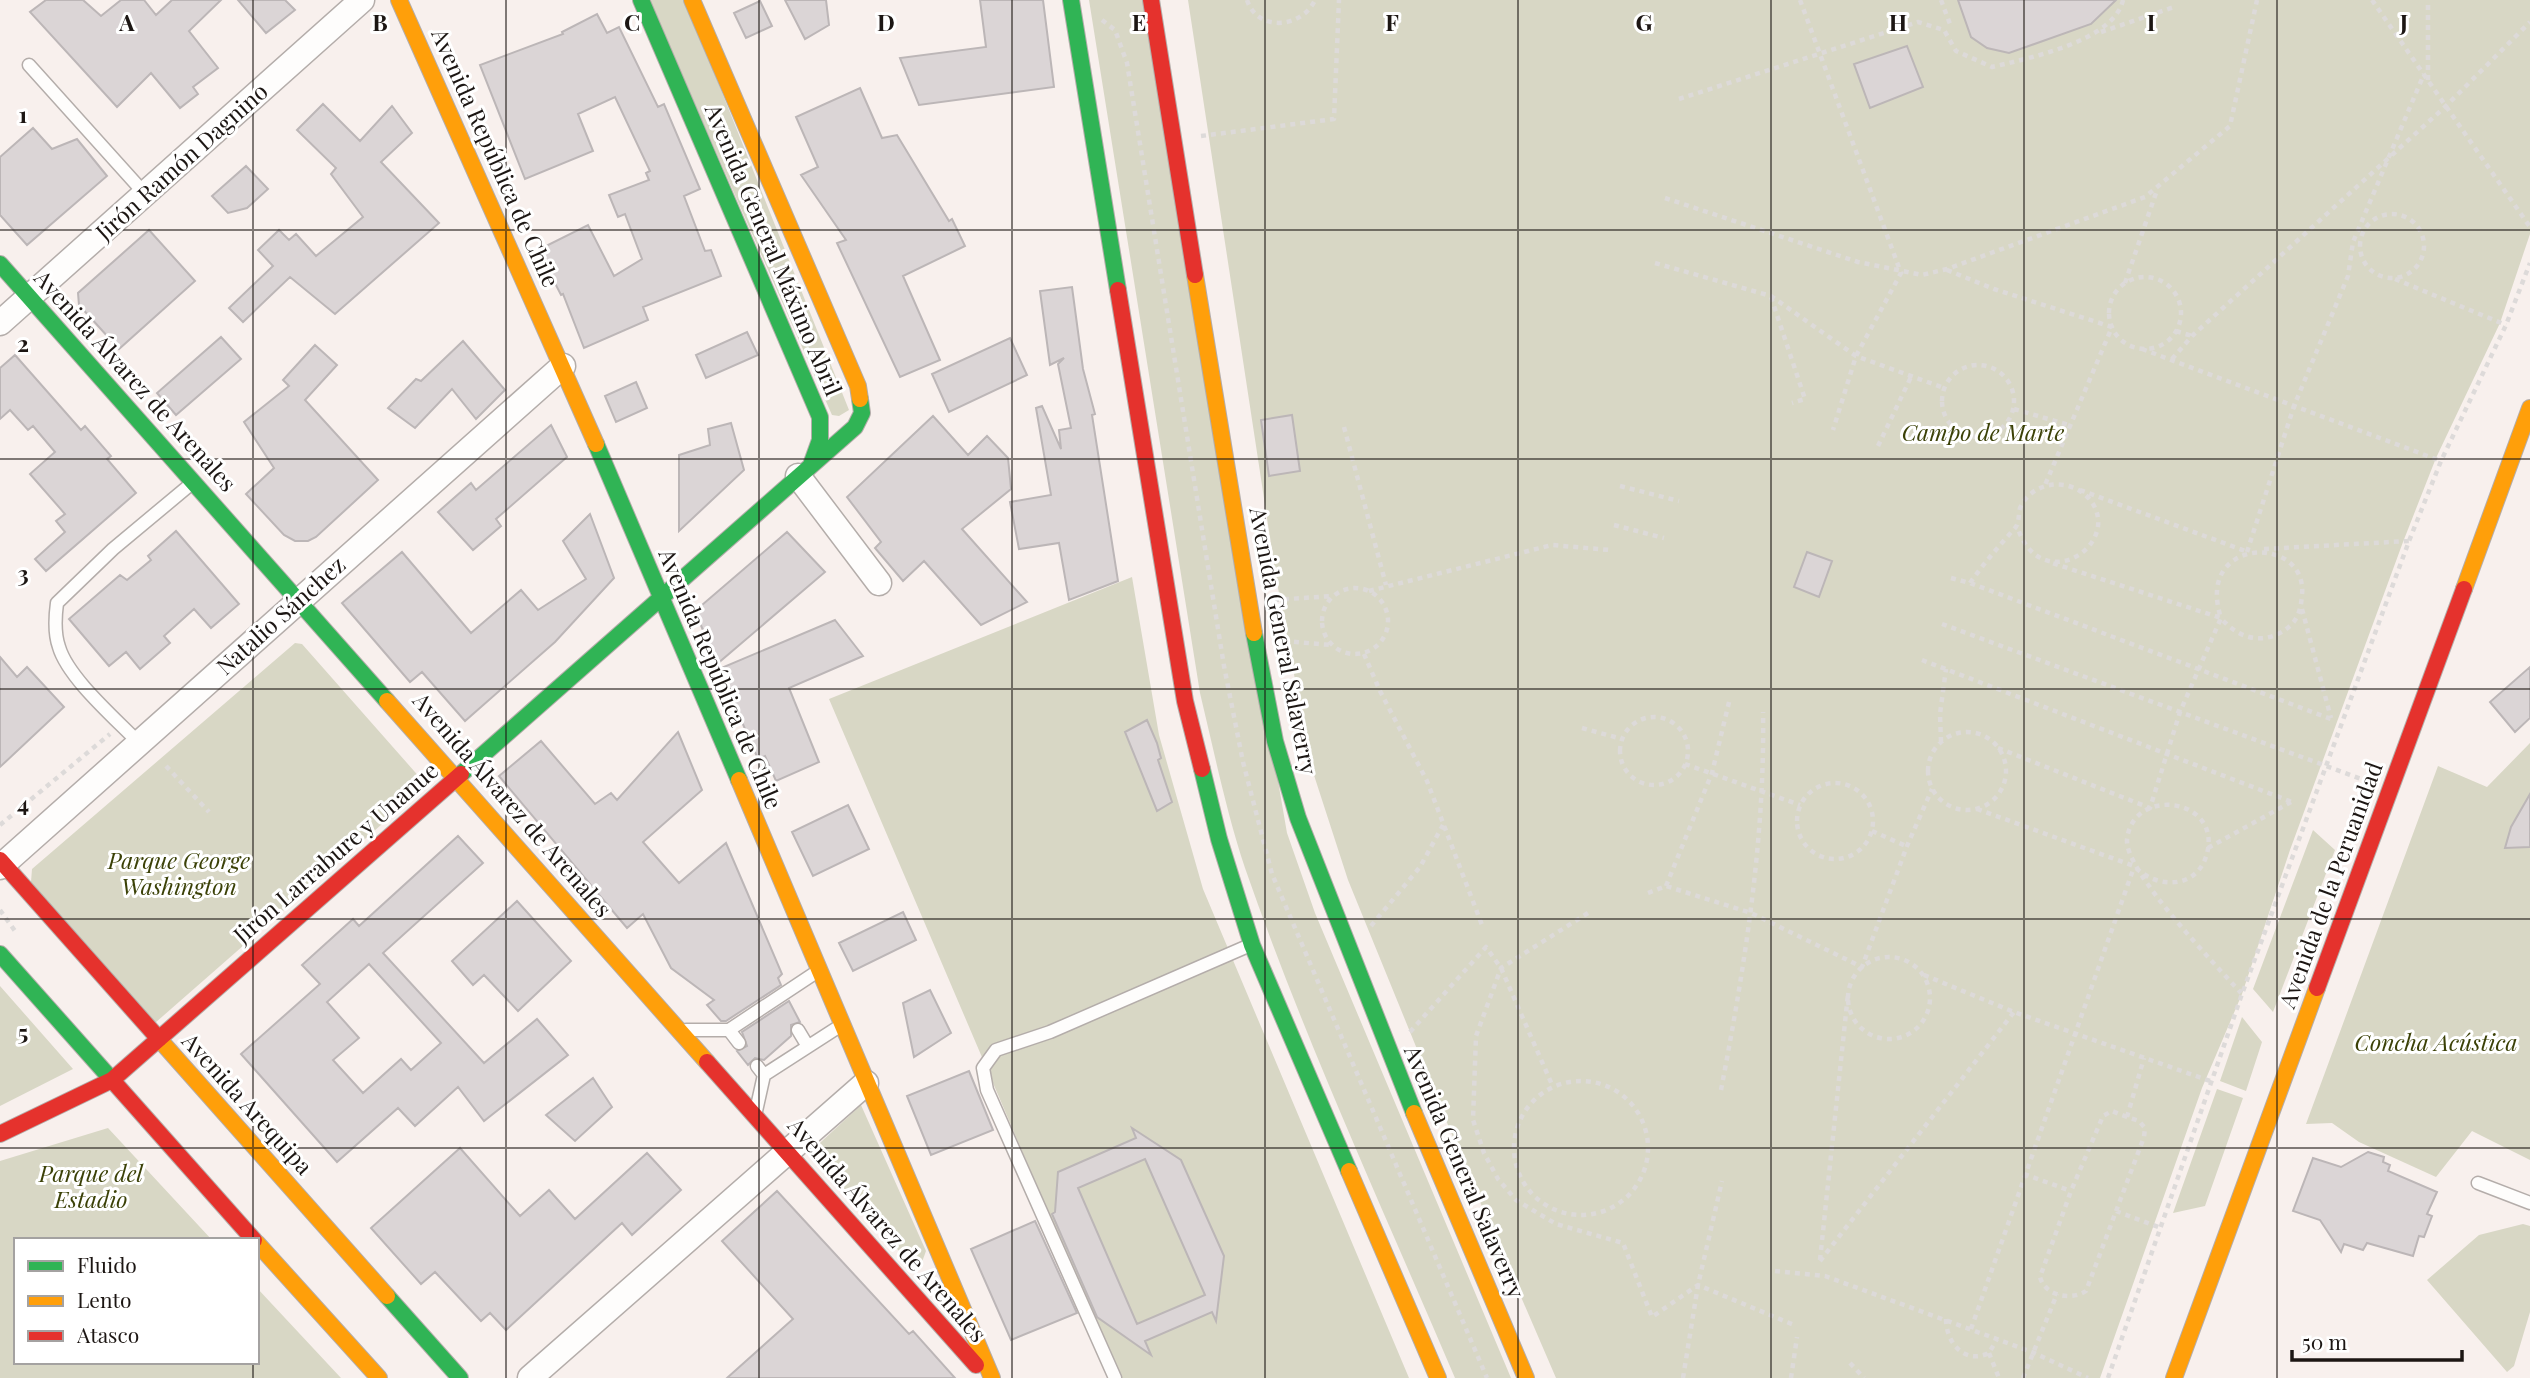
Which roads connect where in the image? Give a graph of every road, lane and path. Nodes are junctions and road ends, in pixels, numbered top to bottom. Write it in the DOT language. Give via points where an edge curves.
graph roads {
  1 [pos="362,0"];
  2 [pos="399,0"];
  3 [pos="641,0"];
  4 [pos="692,0"];
  5 [pos="1071,0"];
  6 [pos="1151,0"];
  7 [pos="1247,0"];
  8 [pos="1315,0"];
  9 [pos="1339,0"];
  10 [pos="1800,0"];
  11 [pos="1941,0"];
  12 [pos="2123,0"];
  13 [pos="2257,0"];
  14 [pos="2372,0"];
  15 [pos="2428,0"];
  16 [pos="2175,7"];
  17 [pos="1093,14"];
  18 [pos="2530,22"];
  19 [pos="1950,24"];
  20 [pos="2100,32"];
  21 [pos="1820,55"];
  22 [pos="1127,63"];
  23 [pos="29,65"];
  24 [pos="2424,74"];
  25 [pos="2428,80"];
  26 [pos="1679,99"];
  27 [pos="2446,106"];
  28 [pos="1197,123"];
  29 [pos="1199,136"];
  30 [pos="1201,150"];
  31 [pos="2390,155"];
  32 [pos="2157,190"];
  33 [pos="146,195"];
  34 [pos="1665,198"];
  35 [pos="2530,227"];
  36 [pos="1655,263"];
  37 [pos="2530,263"];
  38 [pos="0,264"];
  39 [pos="1947,269"];
  40 [pos="1901,272"];
  41 [pos="2395,279"];
  42 [pos="2125,283"];
  43 [pos="1771,296"];
  44 [pos="30,298"];
  45 [pos="0,323"];
  46 [pos="2506,325"];
  47 [pos="2112,327"];
  48 [pos="2176,331"];
  49 [pos="2192,336"];
  50 [pos="2141,349"];
  51 [pos="1856,356"];
  52 [pos="2172,359"];
  53 [pos="563,366"];
  54 [pos="1911,377"];
  55 [pos="1944,388"];
  56 [pos="861,395"];
  57 [pos="1792,403"];
  58 [pos="2294,406"];
  59 [pos="2530,408"];
  60 [pos="2014,409"];
  61 [pos="820,416"];
  62 [pos="2069,425"];
  63 [pos="1344,427"];
  64 [pos="1833,430"];
  65 [pos="2524,443"];
  66 [pos="1878,446"];
  67 [pos="2441,461"];
  68 [pos="805,471"];
  69 [pos="195,482"];
  70 [pos="2045,485"];
  71 [pos="1620,486"];
  72 [pos="2080,490"];
  73 [pos="1679,500"];
  74 [pos="1614,525"];
  75 [pos="2017,526"];
  76 [pos="1664,538"];
  77 [pos="2409,541"];
  78 [pos="1609,550"];
  79 [pos="2247,552"];
  80 [pos="2049,562"];
  81 [pos="1951,578"];
  82 [pos="879,583"];
  83 [pos="1970,583"];
  84 [pos="1386,586"];
  85 [pos="1271,587"];
  86 [pos="1369,591"];
  87 [pos="1332,596"];
  88 [pos="661,597"];
  89 [pos="299,599"];
  90 [pos="1273,600"];
  91 [pos="2301,608"];
  92 [pos="1275,614"];
  93 [pos="2221,618"];
  94 [pos="1942,624"];
  95 [pos="1332,646"];
  96 [pos="1281,653"];
  97 [pos="1364,654"];
  98 [pos="1922,660"];
  99 [pos="1946,669"];
  100 [pos="2198,671"];
  101 [pos="1730,698"];
  102 [pos="1763,712"];
  103 [pos="2180,712"];
  104 [pos="1582,728"];
  105 [pos="1622,739"];
  106 [pos="1941,742"];
  107 [pos="139,743"];
  108 [pos="1998,748"];
  109 [pos="2166,753"];
  110 [pos="1685,764"];
  111 [pos="2326,765"];
  112 [pos="166,766"];
  113 [pos="1712,772"];
  114 [pos="457,777"];
  115 [pos="1933,789"];
  116 [pos="2390,790"];
  117 [pos="1764,791"];
  118 [pos="1800,805"];
  119 [pos="2150,808"];
  120 [pos="1977,809"];
  121 [pos="209,813"];
  122 [pos="1444,825"];
  123 [pos="1872,831"];
  124 [pos="1907,846"];
  125 [pos="2208,848"];
  126 [pos="1,864"];
  127 [pos="2134,866"];
  128 [pos="1665,886"];
  129 [pos="1648,893"];
  130 [pos="1588,913"];
  131 [pos="1751,913"];
  132 [pos="1482,925"];
  133 [pos="1368,930"];
  134 [pos="1252,945"];
  135 [pos="0,954"];
  136 [pos="1862,967"];
  137 [pos="1501,968"];
  138 [pos="818,971"];
  139 [pos="1924,975"];
  140 [pos="1848,994"];
  141 [pos="2242,994"];
  142 [pos="2014,1012"];
  143 [pos="841,1025"];
  144 [pos="681,1030"];
  145 [pos="729,1030"];
  146 [pos="798,1030"];
  147 [pos="2077,1034"];
  148 [pos="159,1039"];
  149 [pos="1405,1042"];
  150 [pos="739,1043"];
  151 [pos="807,1045"];
  152 [pos="2144,1058"];
  153 [pos="112,1080"];
  154 [pos="2213,1082"];
  155 [pos="866,1083"];
  156 [pos="1553,1087"];
  157 [pos="1721,1090"];
  158 [pos="755,1115"];
  159 [pos="2127,1117"];
  160 [pos="0,1135"];
  161 [pos="787,1151"];
  162 [pos="2024,1174"];
  163 [pos="1722,1181"];
  164 [pos="2478,1183"];
  165 [pos="2071,1191"];
  166 [pos="2530,1203"];
  167 [pos="2116,1211"];
  168 [pos="2161,1228"];
  169 [pos="253,1238"];
  170 [pos="259,1244"];
  171 [pos="1775,1270"];
  172 [pos="1698,1285"];
  173 [pos="2057,1294"];
  174 [pos="1945,1319"];
  175 [pos="1794,1325"];
  176 [pos="1971,1329"];
  177 [pos="1797,1337"];
  178 [pos="1997,1339"];
  179 [pos="2032,1352"];
  180 [pos="1989,1353"];
  181 [pos="1850,1363"];
  182 [pos="379,1378"];
  183 [pos="460,1378"];
  184 [pos="530,1378"];
  185 [pos="990,1378"];
  186 [pos="1115,1378"];
  187 [pos="1438,1378"];
  188 [pos="1525,1378"];
  189 [pos="1683,1378"];
  190 [pos="1791,1378"];
  191 [pos="1864,1378"];
  192 [pos="1999,1378"];
  193 [pos="2024,1378"];
  194 [pos="2088,1378"];
  195 [pos="2108,1378"];
  196 [pos="2174,1378"];
  1 -- 33 [label="street, Jirón Ramón Dagnino"];
  2 -- 53 [label="main road, Avenida República de Chile"];
  3 -- 61 [label="main road, Avenida General Máximo Abril"];
  4 -- 56 [label="main road, Avenida General Máximo Abril"];
  5 -- 134 [label="main road" via="1185,701 1219,839"];
  6 -- 188 [label="main road, Avenida General Salaverry" via="1250,615 1275,741 1298,818 1401,1082"];
  7 -- 8 [label="path" via="1259,17 1290,23 1304,16"];
  9 -- 29 [label="path" via="1334,120"];
  10 -- 21 [label="path"];
  11 -- 19 [label="path"];
  12 -- 20 [label="path" via="2121,10"];
  13 -- 32 [label="path" via="2230,126"];
  14 -- 24 [label="path"];
  15 -- 25 [label="path"];
  16 -- 20 [label="path"];
  17 -- 22 [label="path" via="1115,30"];
  18 -- 27 [label="path"];
  20 -- 21 [label="path" via="1992,67 1956,51 1944,30 1918,22"];
  21 -- 26 [label="path"];
  21 -- 40 [label="path"];
  23 -- 33 [label="lane"];
  24 -- 25 [label="path"];
  24 -- 31 [label="path"];
  25 -- 27 [label="path"];
  27 -- 31 [label="path"];
  27 -- 35 [label="path"];
  28 -- 29 [label="path"];
  29 -- 30 [label="path"];
  31 -- 49 [label="path"];
  31 -- 58 [label="path" via="2353,242 2348,275"];
  32 -- 39 [label="path"];
  32 -- 42 [label="path"];
  33 -- 44 [label="street, Jirón Ramón Dagnino"];
  34 -- 40 [label="path"];
  36 -- 43 [label="path"];
  37 -- 46 [label="path"];
  38 -- 44 [label="main road, Avenida Álvarez de Arenales"];
  39 -- 40 [label="path" via="1922,275"];
  39 -- 47 [label="path"];
  40 -- 51 [label="path"];
  41 -- 41 [label="path" via="2371,272 2359,249 2366,226 2386,214 2408,218 2417,226 2424,247 2416,268"];
  41 -- 46 [label="path"];
  42 -- 47 [label="path" via="2110,303"];
  42 -- 48 [label="path" via="2148,277 2170,287 2181,308"];
  43 -- 51 [label="path"];
  43 -- 57 [label="path" via="1805,399"];
  44 -- 45 [label="street, Jirón Ramón Dagnino"];
  44 -- 69 [label="main road, Avenida Álvarez de Arenales"];
  46 -- 67 [label="path"];
  47 -- 50 [label="path" via="2119,338"];
  47 -- 62 [label="path"];
  48 -- 49 [label="path"];
  48 -- 50 [label="path" via="2155,347"];
  49 -- 52 [label="path"];
  50 -- 52 [label="path"];
  51 -- 54 [label="path"];
  51 -- 64 [label="path"];
  52 -- 58 [label="path"];
  53 -- 88 [label="main road, Avenida República de Chile"];
  53 -- 89 [label="street, Natalio Sánchez"];
  54 -- 55 [label="path"];
  54 -- 66 [label="path"];
  55 -- 60 [label="path" via="1960,369 1995,368 2012,386"];
  55 -- 60 [label="path" via="1943,411 1956,431 1967,436 1991,435 2001,429"];
  56 -- 61 [label="main road" via="841,417"];
  56 -- 68 [label="main road, Avenida General Máximo Abril" via="862,413 855,427"];
  58 -- 67 [label="path"];
  58 -- 79 [label="path"];
  59 -- 65 [label="main road, Avenida de la Peruanidad"];
  60 -- 62 [label="path"];
  61 -- 68 [label="main road, Avenida General Máximo Abril" via="820,440"];
  62 -- 70 [label="path"];
  63 -- 84 [label="path"];
  65 -- 116 [label="main road, Avenida de la Peruanidad"];
  67 -- 77 [label="path"];
  68 -- 82 [label="street"];
  68 -- 88 [label="main road, Jirón Larrabure y Unanue"];
  69 -- 89 [label="main road, Avenida Álvarez de Arenales"];
  69 -- 107 [label="lane" via="57,603 59,649 79,678"];
  70 -- 72 [label="path" via="2063,484"];
  70 -- 75 [label="path" via="2030,494 2020,508"];
  71 -- 73 [label="path"];
  72 -- 79 [label="path"];
  72 -- 80 [label="path" via="2092,503 2098,521 2094,539 2076,558"];
  74 -- 76 [label="path"];
  75 -- 80 [label="path" via="2022,542"];
  75 -- 83 [label="path"];
  77 -- 79 [label="path"];
  77 -- 111 [label="path"];
  78 -- 84 [label="path" via="1552,545"];
  79 -- 91 [label="path" via="2266,551 2297,571 2303,589"];
  79 -- 93 [label="path" via="2229,563 2218,579 2215,599"];
  80 -- 93 [label="path"];
  81 -- 83 [label="path"];
  83 -- 100 [label="path"];
  84 -- 86 [label="path"];
  85 -- 90 [label="path"];
  86 -- 87 [label="path" via="1350,588"];
  86 -- 97 [label="path" via="1386,607 1388,629 1383,640"];
  87 -- 90 [label="path"];
  87 -- 95 [label="path" via="1322,615 1325,637"];
  88 -- 114 [label="main road, Jirón Larrabure y Unanue"];
  88 -- 138 [label="main road, Avenida República de Chile"];
  89 -- 107 [label="street, Natalio Sánchez"];
  89 -- 114 [label="main road, Avenida Álvarez de Arenales"];
  90 -- 92 [label="path"];
  91 -- 93 [label="path" via="2295,621 2271,638 2243,636"];
  91 -- 100 [label="path" via="2331,719"];
  93 -- 100 [label="path"];
  94 -- 103 [label="path"];
  95 -- 96 [label="path" via="1279,641"];
  95 -- 97 [label="path" via="1353,655"];
  97 -- 122 [label="path"];
  98 -- 99 [label="path"];
  99 -- 106 [label="path"];
  99 -- 109 [label="path"];
  100 -- 103 [label="path"];
  101 -- 113 [label="path"];
  102 -- 117 [label="path"];
  103 -- 109 [label="path"];
  103 -- 111 [label="path"];
  104 -- 105 [label="path"];
  105 -- 110 [label="path" via="1622,762 1636,779 1659,784 1670,781"];
  105 -- 110 [label="path" via="1645,718 1667,719 1683,733 1688,753"];
  106 -- 108 [label="path" via="1965,733 1989,739"];
  106 -- 115 [label="path" via="1929,764"];
  107 -- 126 [label="street, Natalio Sánchez"];
  108 -- 119 [label="path"];
  108 -- 120 [label="path" via="2004,759 2004,784 1989,804"];
  109 -- 119 [label="path"];
  109 -- 125 [label="path" via="2292,802"];
  110 -- 113 [label="path"];
  111 -- 116 [label="path"];
  111 -- 141 [label="path"];
  112 -- 121 [label="path"];
  113 -- 117 [label="path"];
  113 -- 128 [label="path"];
  114 -- 144 [label="main road, Avenida Álvarez de Arenales"];
  114 -- 148 [label="main road, Jirón Larrabure y Unanue"];
  115 -- 120 [label="path" via="1951,807"];
  115 -- 124 [label="path"];
  116 -- 196 [label="main road, Avenida de la Peruanidad"];
  117 -- 118 [label="path"];
  117 -- 131 [label="path"];
  118 -- 123 [label="path" via="1807,794 1829,783 1854,788 1870,806"];
  118 -- 123 [label="path" via="1797,817 1802,841 1821,857 1846,858 1867,842"];
  119 -- 125 [label="path" via="2162,804 2186,807 2204,824"];
  119 -- 127 [label="path" via="2131,827 2127,840"];
  120 -- 127 [label="path"];
  122 -- 132 [label="path"];
  122 -- 133 [label="path" via="1420,867"];
  123 -- 124 [label="path"];
  124 -- 136 [label="path"];
  125 -- 127 [label="path" via="2200,867 2184,881 2156,883"];
  126 -- 148 [label="main road, Avenida Arequipa"];
  127 -- 141 [label="path"];
  127 -- 147 [label="path"];
  128 -- 129 [label="path"];
  128 -- 131 [label="path"];
  130 -- 137 [label="path"];
  131 -- 136 [label="path"];
  131 -- 157 [label="path"];
  134 -- 186 [label="lane" via="1050,1032 996,1050 983,1068 987,1090"];
  134 -- 187 [label="main road"];
  135 -- 153 [label="main road"];
  136 -- 139 [label="path" via="1888,957 1902,959"];
  136 -- 140 [label="path"];
  137 -- 149 [label="path" via="1486,947 1438,997"];
  137 -- 156 [label="path"];
  137 -- 172 [label="path" via="1476,1036 1473,1084 1473,1120 1498,1179 1516,1200 1556,1224 1623,1243 1652,1317"];
  138 -- 143 [label="main road, Avenida República de Chile"];
  138 -- 145 [label="lane" via="782,1000"];
  139 -- 140 [label="path" via="1928,1009 1918,1028 1906,1036 1885,1038 1865,1032 1855,1021"];
  139 -- 142 [label="path"];
  140 -- 142 [label="path" via="1820,1261"];
  141 -- 154 [label="path"];
  142 -- 147 [label="path"];
  143 -- 151 [label="lane"];
  143 -- 155 [label="main road, Avenida República de Chile"];
  144 -- 145 [label="lane"];
  144 -- 158 [label="main road, Avenida Álvarez de Arenales"];
  145 -- 150 [label="lane"];
  146 -- 151 [label="lane"];
  147 -- 152 [label="path"];
  147 -- 162 [label="path"];
  148 -- 153 [label="main road, Jirón Larrabure y Unanue"];
  148 -- 183 [label="main road, Avenida Arequipa"];
  151 -- 158 [label="lane" via="761,1071"];
  152 -- 154 [label="path"];
  152 -- 159 [label="path"];
  153 -- 160 [label="main road, Jirón Larrabure y Unanue"];
  153 -- 169 [label="main road"];
  154 -- 168 [label="path"];
  155 -- 161 [label="street"];
  155 -- 185 [label="main road, Avenida República de Chile"];
  156 -- 156 [label="path" via="1583,1080 1605,1086 1625,1097 1643,1122 1645,1168 1629,1194 1603,1211 1560,1212 1535,1197 1518,1173 1513,1145 1516,1130 1529,1105"];
  158 -- 161 [label="main road, Avenida Álvarez de Arenales"];
  159 -- 165 [label="path" via="2112,1111 2103,1116"];
  159 -- 167 [label="path" via="2145,1128"];
  161 -- 184 [label="street"];
  161 -- 185 [label="main road, Avenida Álvarez de Arenales"];
  162 -- 165 [label="path"];
  162 -- 176 [label="path"];
  163 -- 172 [label="path"];
  164 -- 166 [label="lane"];
  165 -- 173 [label="path" via="2040,1277 2042,1284"];
  167 -- 168 [label="path"];
  167 -- 173 [label="path" via="2086,1291 2078,1296"];
  168 -- 195 [label="path"];
  170 -- 182 [label="main road"];
  171 -- 174 [label="path" via="1825,1276"];
  172 -- 175 [label="path"];
  172 -- 189 [label="path"];
  173 -- 179 [label="path"];
  174 -- 176 [label="path"];
  174 -- 180 [label="path" via="1946,1334 1957,1349"];
  176 -- 178 [label="path"];
  177 -- 190 [label="path"];
  178 -- 179 [label="path"];
  178 -- 180 [label="path"];
  179 -- 193 [label="path"];
  179 -- 194 [label="path"];
  180 -- 192 [label="path"];
  181 -- 191 [label="path"];
}
